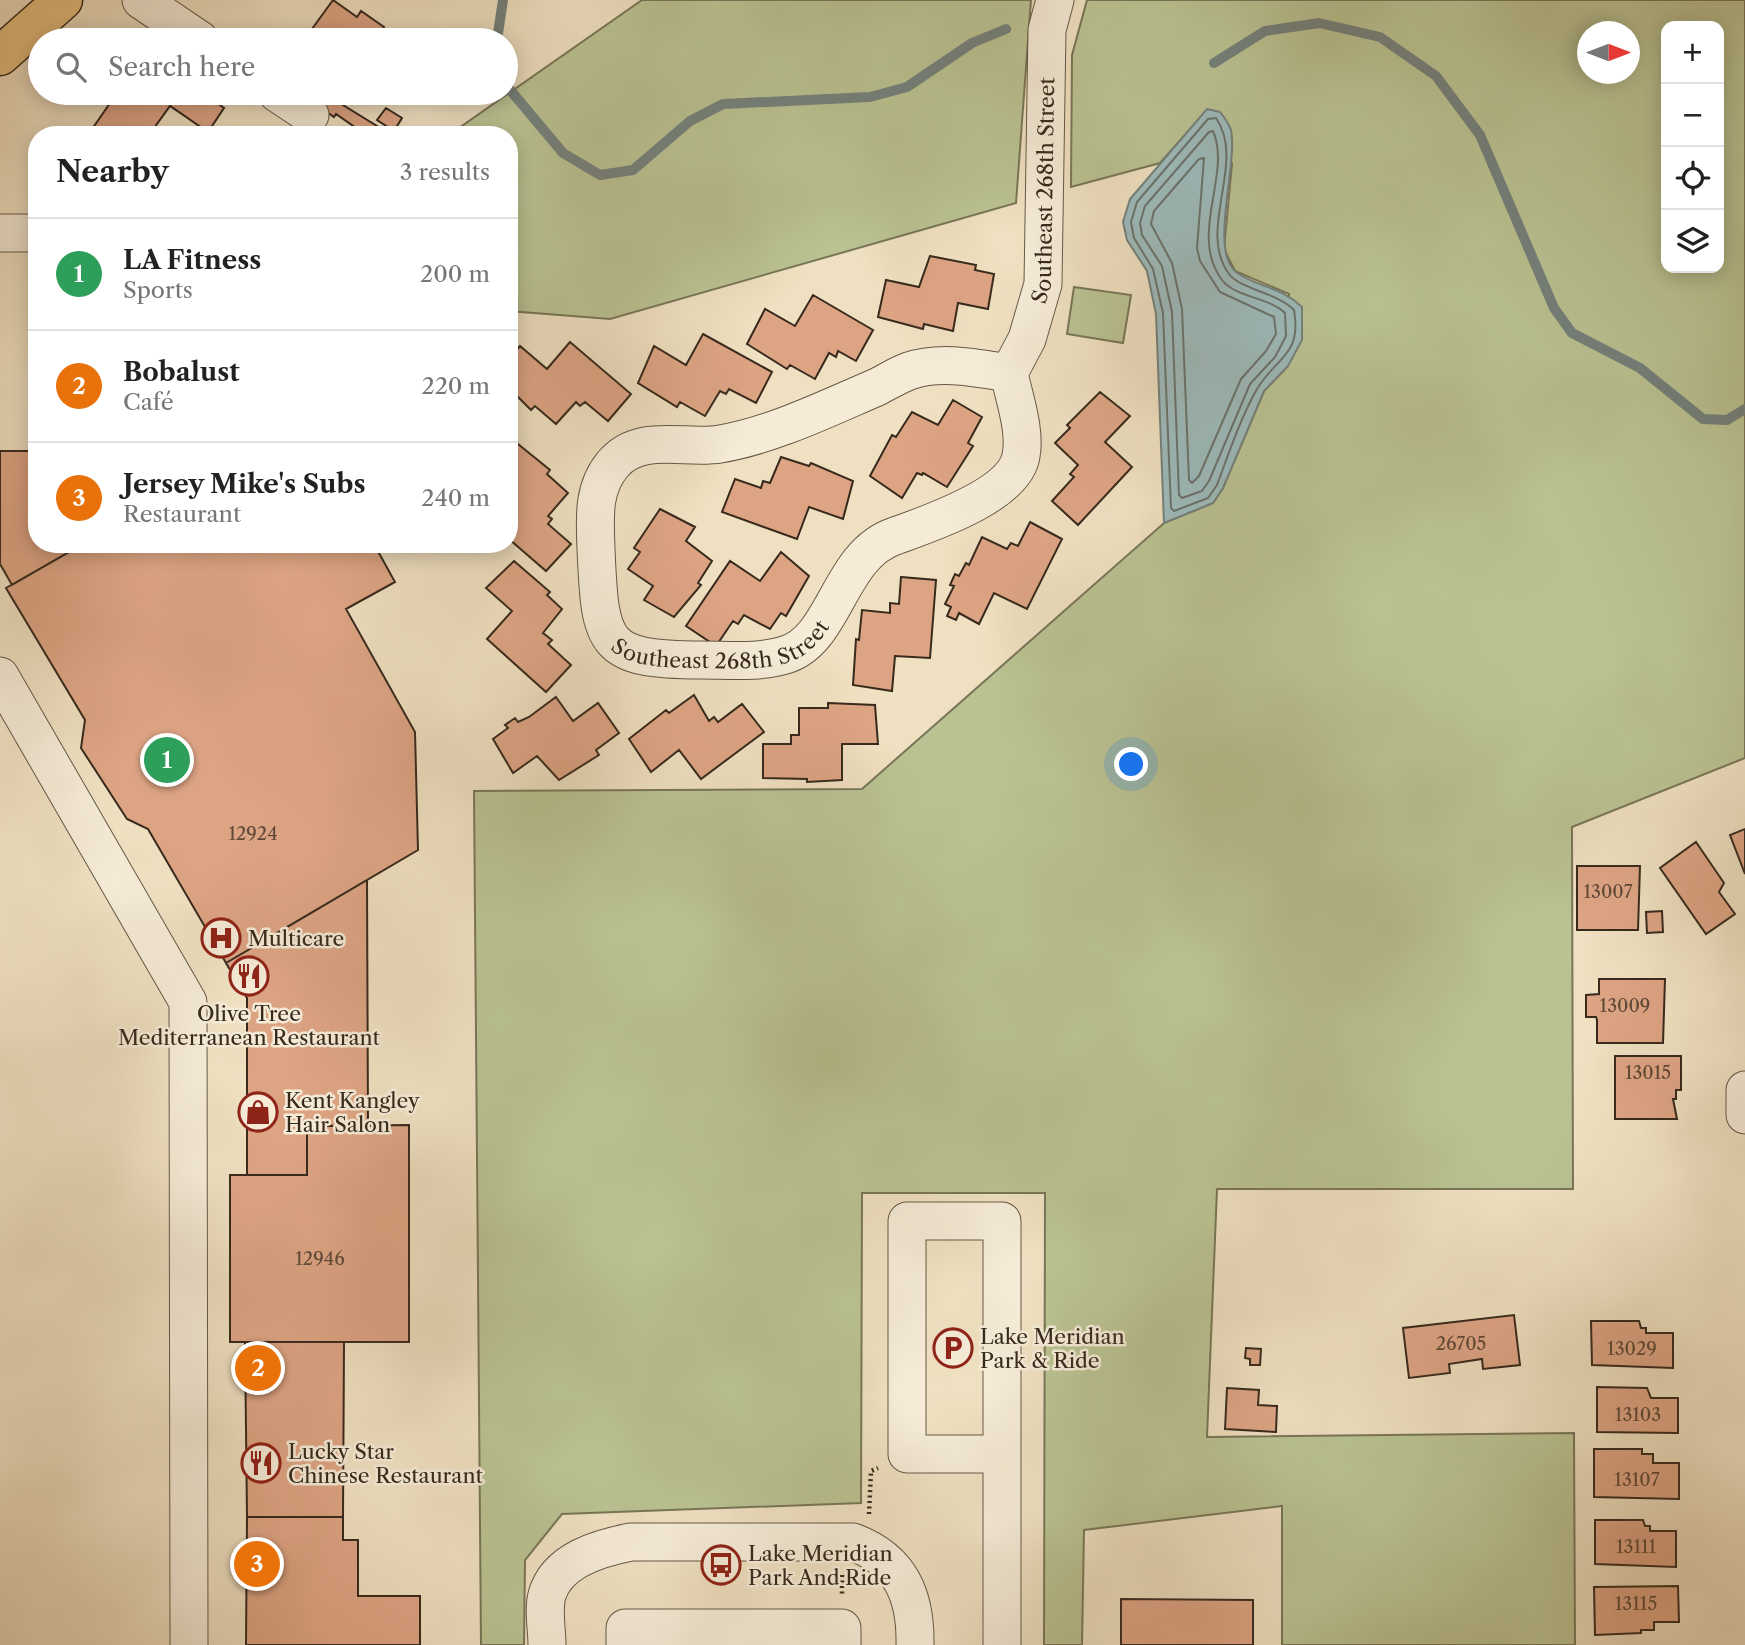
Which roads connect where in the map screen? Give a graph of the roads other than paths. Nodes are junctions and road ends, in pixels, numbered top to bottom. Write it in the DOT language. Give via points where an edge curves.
graph roads {
  1 [pos="63,0"];
  2 [pos="141,0"];
  3 [pos="1055,0"];
  4 [pos="32,28"];
  5 [pos="168,28"];
  6 [pos="28,31"];
  7 [pos="0,56"];
  8 [pos="295,105"];
  9 [pos="310,115"];
  10 [pos="0,233"];
  11 [pos="28,233"];
  12 [pos="1009,373"];
  13 [pos="0,676"];
  14 [pos="1745,1090"];
  15 [pos="1745,1115"];
  16 [pos="1002,1454"];
  17 [pos="189,1645"];
  18 [pos="547,1645"];
  19 [pos="625,1645"];
  20 [pos="842,1645"];
  21 [pos="915,1645"];
  22 [pos="1002,1645"];
  1 -- 4 [label="main road"];
  2 -- 5 [label="street"];
  3 -- 12 [label="street, Southeast 268th Street" via="1047,30 1043,284 1027,339"];
  6 -- 7 [label="main road"];
  8 -- 9 [label="street"];
  10 -- 11 [label="street"];
  12 -- 12 [label="street, Southeast 268th Street" via="1021,457 1005,481 926,527 870,549 799,648 773,659 650,660 616,645 598,606 596,499 601,480 628,452 648,445 719,444 750,436 910,370 962,365"];
  13 -- 17 [label="street" via="188,1002"];
  14 -- 15 [label="street"];
  16 -- 16 [label="street" via="1002,1221 907,1221 907,1454"];
  16 -- 22 [label="street"];
  18 -- 21 [label="street" via="547,1597 563,1568 610,1546 631,1542 853,1542 874,1549 902,1581 912,1602"];
  19 -- 20 [label="street" via="625,1628 842,1628"];
}
